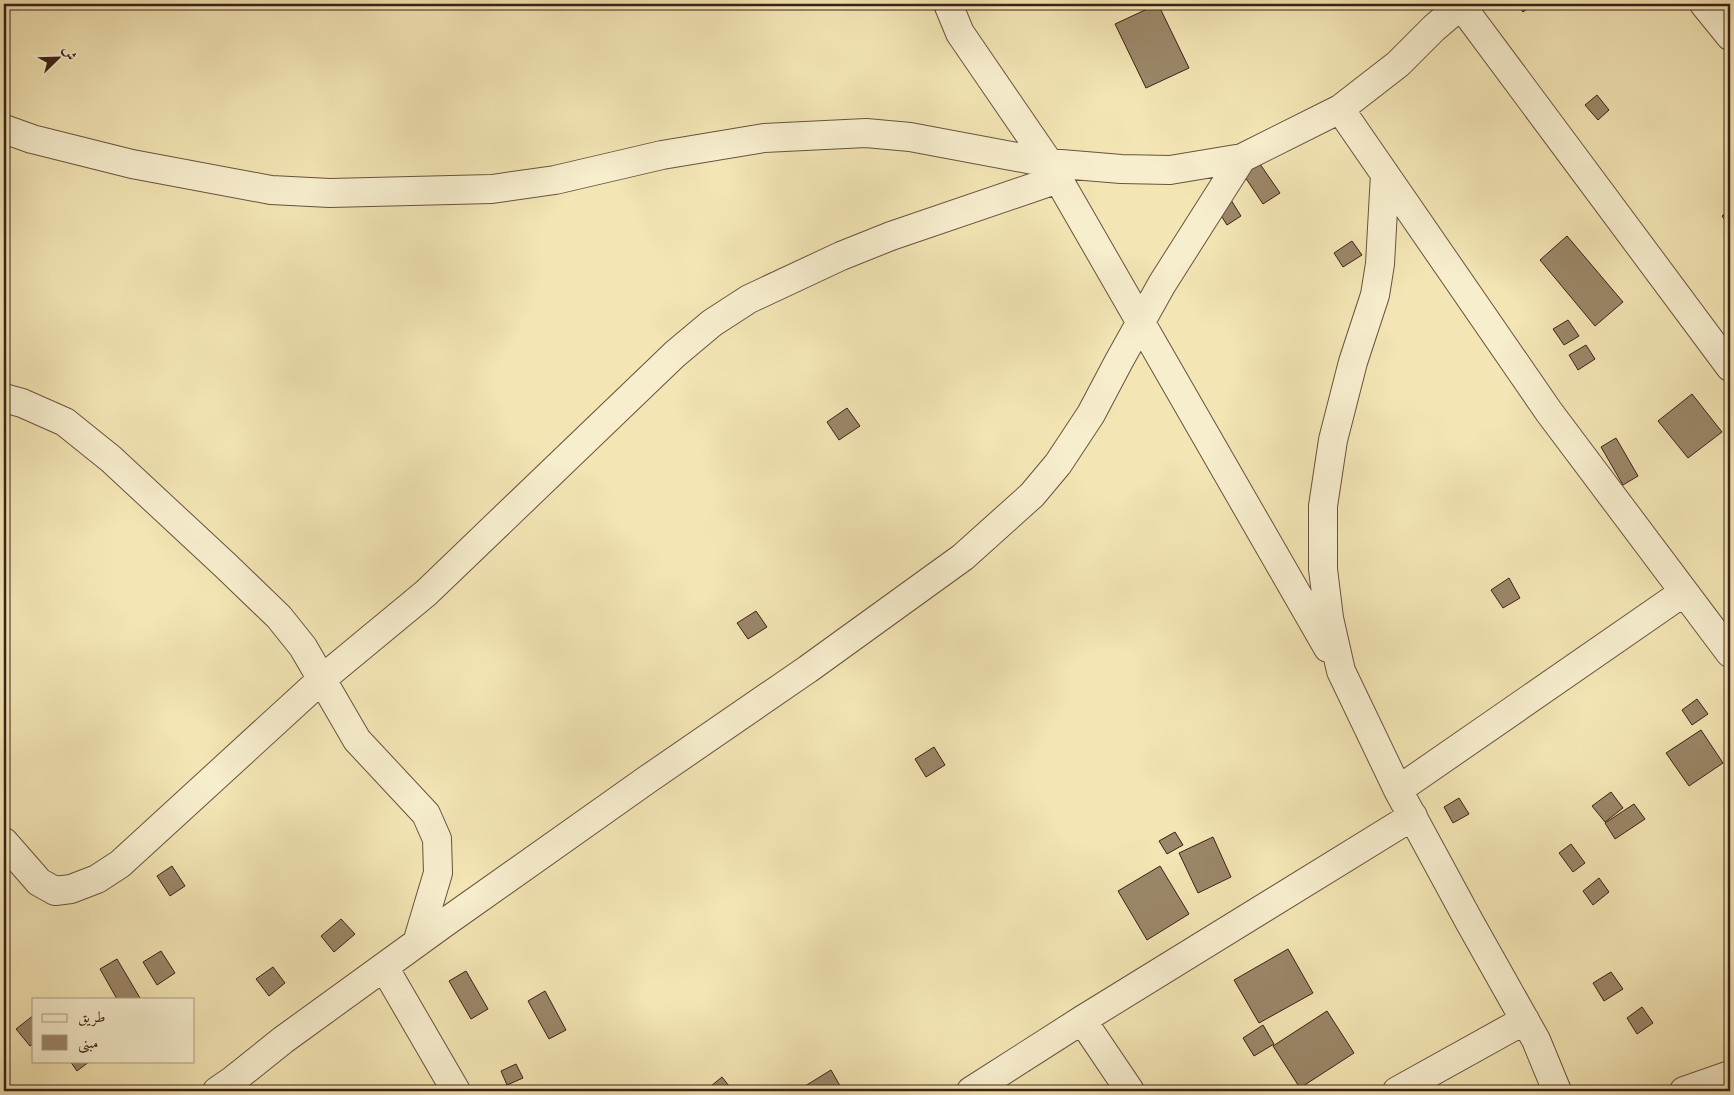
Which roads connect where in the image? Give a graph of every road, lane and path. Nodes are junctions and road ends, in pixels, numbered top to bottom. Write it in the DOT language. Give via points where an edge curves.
graph roads {
  1 [pos="948,4"];
  2 [pos="1461,4"];
  3 [pos="1704,4"];
  4 [pos="1730,36"];
  5 [pos="1340,109"];
  6 [pos="4,129"];
  7 [pos="1242,158"];
  8 [pos="1054,171"];
  9 [pos="1385,174"];
  10 [pos="1141,322"];
  11 [pos="1722,337"];
  12 [pos="1730,367"];
  13 [pos="4,398"];
  14 [pos="1684,592"];
  15 [pos="1730,653"];
  16 [pos="1341,671"];
  17 [pos="322,679"];
  18 [pos="1398,790"];
  19 [pos="1413,816"];
  20 [pos="4,842"];
  21 [pos="417,943"];
  22 [pos="384,967"];
  23 [pos="1082,1020"];
  24 [pos="1525,1020"];
  25 [pos="1730,1075"];
  26 [pos="227,1088"];
  27 [pos="456,1091"];
  28 [pos="971,1091"];
  29 [pos="1130,1091"];
  30 [pos="1397,1091"];
  31 [pos="1557,1091"];
  32 [pos="1684,1091"];
  1 -- 8 [label="street" via="960,33"];
  2 -- 5 [label="street" via="1398,64"];
  2 -- 11 [label="street"];
  3 -- 4 [label="street"];
  5 -- 7 [label="street"];
  5 -- 9 [label="street"];
  6 -- 8 [label="street" via="132,164 271,190 330,193 492,189 555,180 662,155 764,138 856,134 910,137"];
  7 -- 8 [label="street" via="1170,170"];
  7 -- 10 [label="street"];
  8 -- 10 [label="street"];
  8 -- 17 [label="street" via="841,256 749,299 712,323 675,354 426,593"];
  9 -- 14 [label="street" via="1549,412"];
  9 -- 16 [label="street" via="1375,295 1333,440 1323,506 1323,569 1329,618"];
  10 -- 16 [label="street"];
  10 -- 21 [label="street" via="1091,414 1058,464 1032,496 963,557"];
  11 -- 12 [label="street"];
  13 -- 17 [label="street" via="65,422 111,459 279,618 303,647"];
  14 -- 15 [label="street"];
  14 -- 18 [label="street"];
  16 -- 18 [label="street"];
  17 -- 20 [label="street" via="120,864 97,879 72,889 55,891 38,882"];
  17 -- 21 [label="street" via="357,740 426,814 437,839 438,873"];
  18 -- 19 [label="street"];
  19 -- 23 [label="street"];
  19 -- 24 [label="street"];
  21 -- 22 [label="street"];
  22 -- 26 [label="street" via="283,1040"];
  22 -- 27 [label="street"];
  23 -- 28 [label="street"];
  23 -- 29 [label="street"];
  24 -- 30 [label="street"];
  24 -- 31 [label="street"];
  25 -- 32 [label="street"];
}
